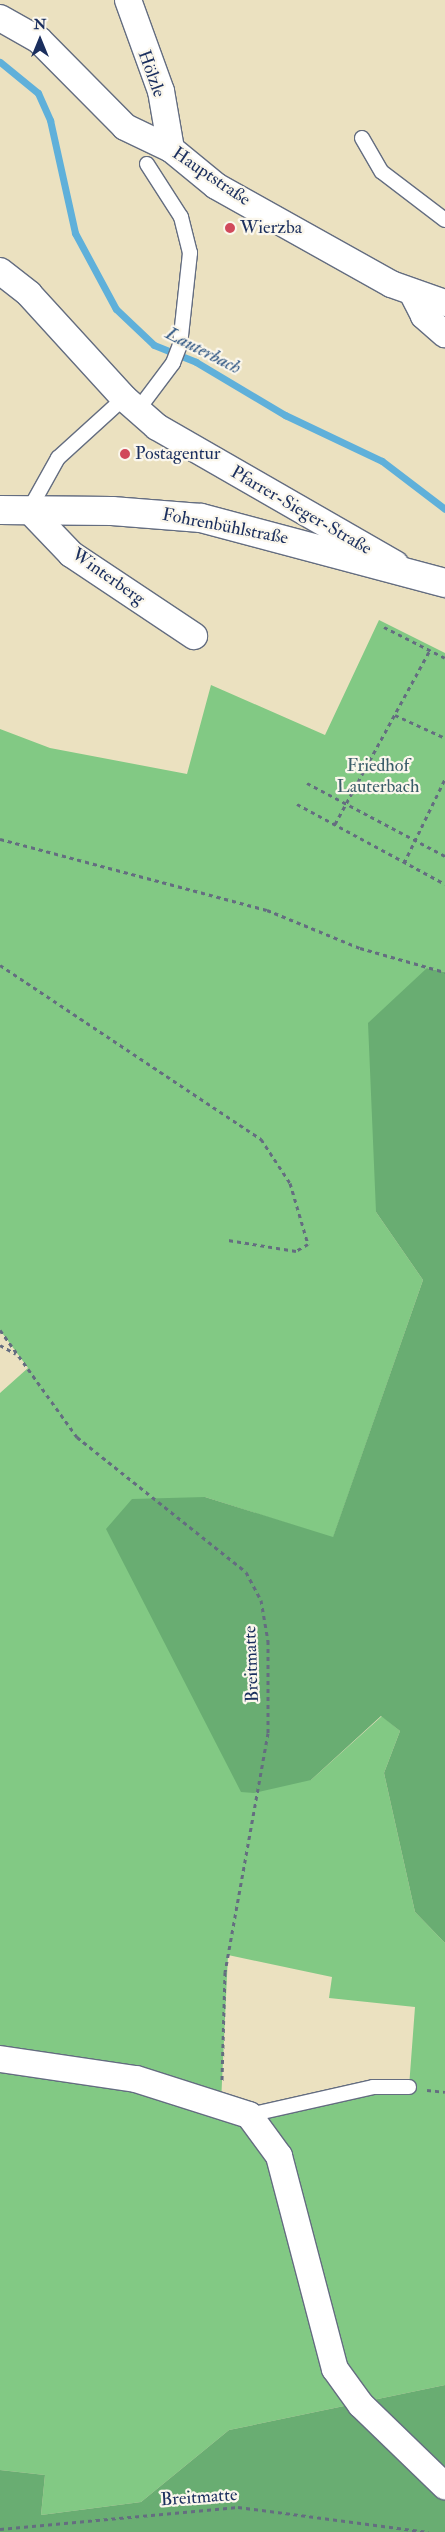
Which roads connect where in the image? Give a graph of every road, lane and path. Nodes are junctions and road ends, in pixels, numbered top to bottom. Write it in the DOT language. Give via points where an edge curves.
graph roads {
  1 [pos="123,3"];
  2 [pos="0,18"];
  3 [pos="362,138"];
  4 [pos="171,149"];
  5 [pos="147,164"];
  6 [pos="445,220"];
  7 [pos="0,271"];
  8 [pos="414,296"];
  9 [pos="445,303"];
  10 [pos="445,334"];
  11 [pos="130,405"];
  12 [pos="0,510"];
  13 [pos="29,510"];
  14 [pos="405,570"];
  15 [pos="445,583"];
  16 [pos="384,627"];
  17 [pos="194,636"];
  18 [pos="430,650"];
  19 [pos="445,658"];
  20 [pos="395,715"];
  21 [pos="445,738"];
  22 [pos="445,779"];
  23 [pos="307,783"];
  24 [pos="297,804"];
  25 [pos="349,806"];
  26 [pos="335,824"];
  27 [pos="0,839"];
  28 [pos="415,841"];
  29 [pos="445,856"];
  30 [pos="404,863"];
  31 [pos="445,884"];
  32 [pos="0,965"];
  33 [pos="445,972"];
  34 [pos="228,1240"];
  35 [pos="0,1330"];
  36 [pos="0,1345"];
  37 [pos="19,1356"];
  38 [pos="0,2059"];
  39 [pos="409,2087"];
  40 [pos="221,2102"];
  41 [pos="249,2115"];
  42 [pos="445,2486"];
  43 [pos="0,2529"];
  44 [pos="428,2532"];
  1 -- 4 [label="street, Hölzle" via="161,91"];
  2 -- 4 [label="street, Hauptstraße" via="39,40 125,127"];
  3 -- 6 [label="lane" via="382,172"];
  4 -- 8 [label="street, Hauptstraße" via="216,186"];
  5 -- 11 [label="lane" via="160,178 189,236 180,345 173,363"];
  7 -- 11 [label="street, Pfarrer-Sieger-Straße" via="29,294"];
  8 -- 9 [label="street, Hauptstraße"];
  8 -- 10 [label="street" via="424,316"];
  11 -- 13 [label="lane" via="58,458"];
  11 -- 14 [label="street, Pfarrer-Sieger-Straße" via="183,444"];
  12 -- 13 [label="main road, Fohrenbühlstraße"];
  13 -- 14 [label="main road, Fohrenbühlstraße" via="201,518"];
  13 -- 17 [label="street, Winterberg" via="71,554"];
  14 -- 15 [label="main road, Fohrenbühlstraße"];
  16 -- 18 [label="path"];
  18 -- 19 [label="path"];
  18 -- 20 [label="path"];
  20 -- 21 [label="path"];
  20 -- 25 [label="path"];
  22 -- 28 [label="path"];
  23 -- 25 [label="path"];
  24 -- 26 [label="path"];
  25 -- 26 [label="path"];
  25 -- 28 [label="path"];
  26 -- 30 [label="path"];
  27 -- 33 [label="path" via="267,910 360,948"];
  28 -- 29 [label="path"];
  28 -- 30 [label="path"];
  30 -- 31 [label="path"];
  32 -- 34 [label="path" via="261,1139 290,1183 308,1244 296,1251"];
  35 -- 37 [label="path, Breitmatte"];
  36 -- 37 [label="path"];
  37 -- 40 [label="path, Breitmatte" via="77,1437 246,1572 261,1600 268,1641 268,1733 225,1972"];
  38 -- 40 [label="street" via="136,2079"];
  39 -- 41 [label="lane" via="372,2087"];
  40 -- 41 [label="street"];
  41 -- 42 [label="street" via="279,2156 335,2369 361,2405"];
  43 -- 44 [label="path, Breitmatte" via="238,2507"];
}
